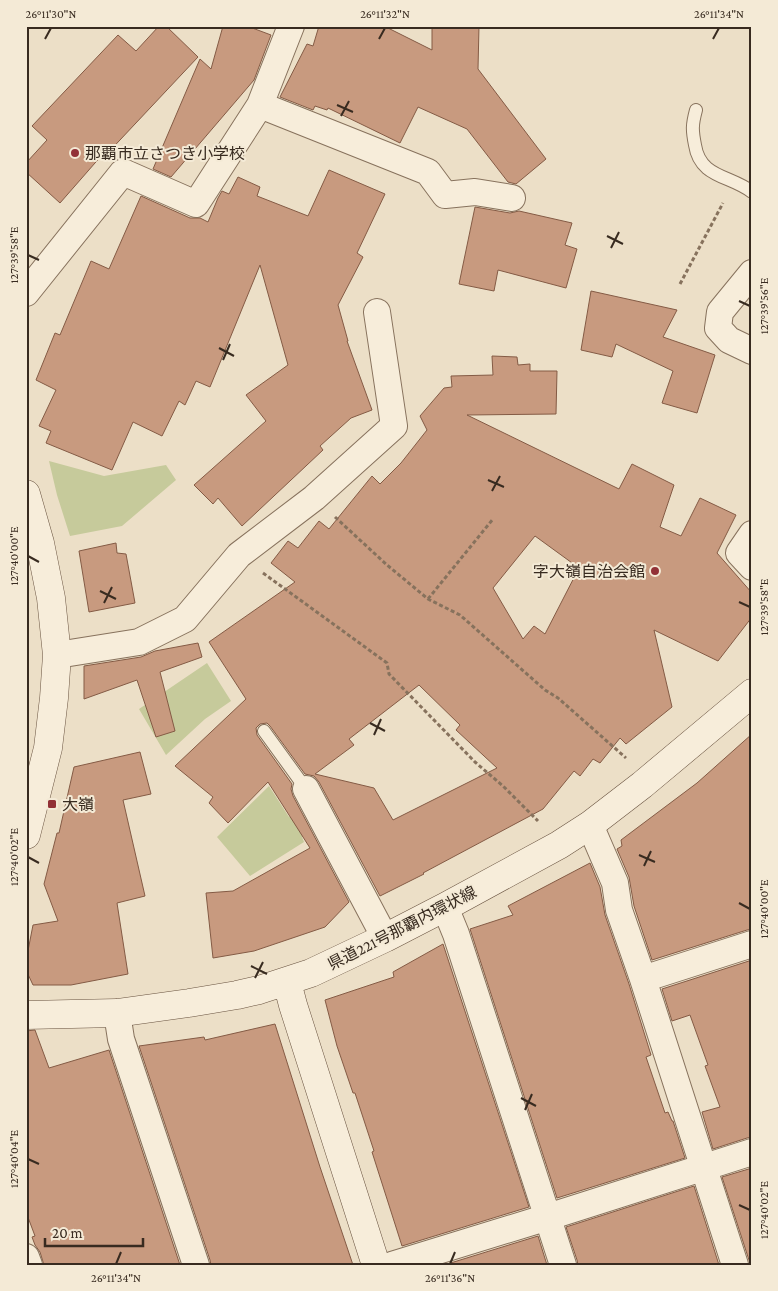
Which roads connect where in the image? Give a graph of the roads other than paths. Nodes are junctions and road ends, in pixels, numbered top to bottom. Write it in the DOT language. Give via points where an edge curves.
graph roads {
  1 [pos="291,26"];
  2 [pos="260,105"];
  3 [pos="696,110"];
  4 [pos="752,192"];
  5 [pos="512,198"];
  6 [pos="752,273"];
  7 [pos="26,292"];
  8 [pos="377,312"];
  9 [pos="752,351"];
  10 [pos="26,494"];
  11 [pos="752,534"];
  12 [pos="752,567"];
  13 [pos="57,655"];
  14 [pos="752,692"];
  15 [pos="264,731"];
  16 [pos="306,789"];
  17 [pos="590,826"];
  18 [pos="26,835"];
  19 [pos="446,907"];
  20 [pos="385,938"];
  21 [pos="752,944"];
  22 [pos="643,979"];
  23 [pos="287,982"];
  24 [pos="117,1013"];
  25 [pos="26,1015"];
  26 [pos="752,1152"];
  27 [pos="704,1168"];
  28 [pos="548,1217"];
  29 [pos="26,1257"];
  30 [pos="29,1265"];
  31 [pos="196,1265"];
  32 [pos="376,1265"];
  33 [pos="392,1265"];
  34 [pos="564,1265"];
  35 [pos="735,1265"];
  1 -- 2 [label="street"];
  2 -- 5 [label="street" via="428,172 445,195 476,192"];
  2 -- 7 [label="street" via="196,204 123,172"];
  3 -- 4 [label="lane" via="692,129 702,165"];
  6 -- 9 [label="street" via="720,312 718,328 729,340"];
  8 -- 13 [label="street" via="394,426 314,498 239,555 185,619 139,642"];
  10 -- 13 [label="main road" via="51,598"];
  11 -- 12 [label="street" via="739,552"];
  13 -- 18 [label="main road" via="48,748"];
  14 -- 17 [label="main road, 県道221号那覇内環状線"];
  15 -- 16 [label="lane"];
  16 -- 20 [label="street"];
  17 -- 19 [label="main road, 県道221号那覇内環状線"];
  17 -- 22 [label="street" via="615,883 619,910"];
  19 -- 20 [label="main road, 県道221号那覇内環状線"];
  19 -- 28 [label="street"];
  20 -- 23 [label="main road, 県道221号那覇内環状線"];
  21 -- 22 [label="street"];
  22 -- 27 [label="street"];
  23 -- 24 [label="main road, 県道221号那覇内環状線" via="237,995"];
  23 -- 32 [label="main road"];
  24 -- 25 [label="main road, 県道221号那覇内環状線"];
  24 -- 31 [label="street" via="121,1039"];
  26 -- 27 [label="street"];
  27 -- 28 [label="street"];
  27 -- 35 [label="street"];
  28 -- 33 [label="street"];
  28 -- 34 [label="street"];
  29 -- 30 [label="street"];
}
